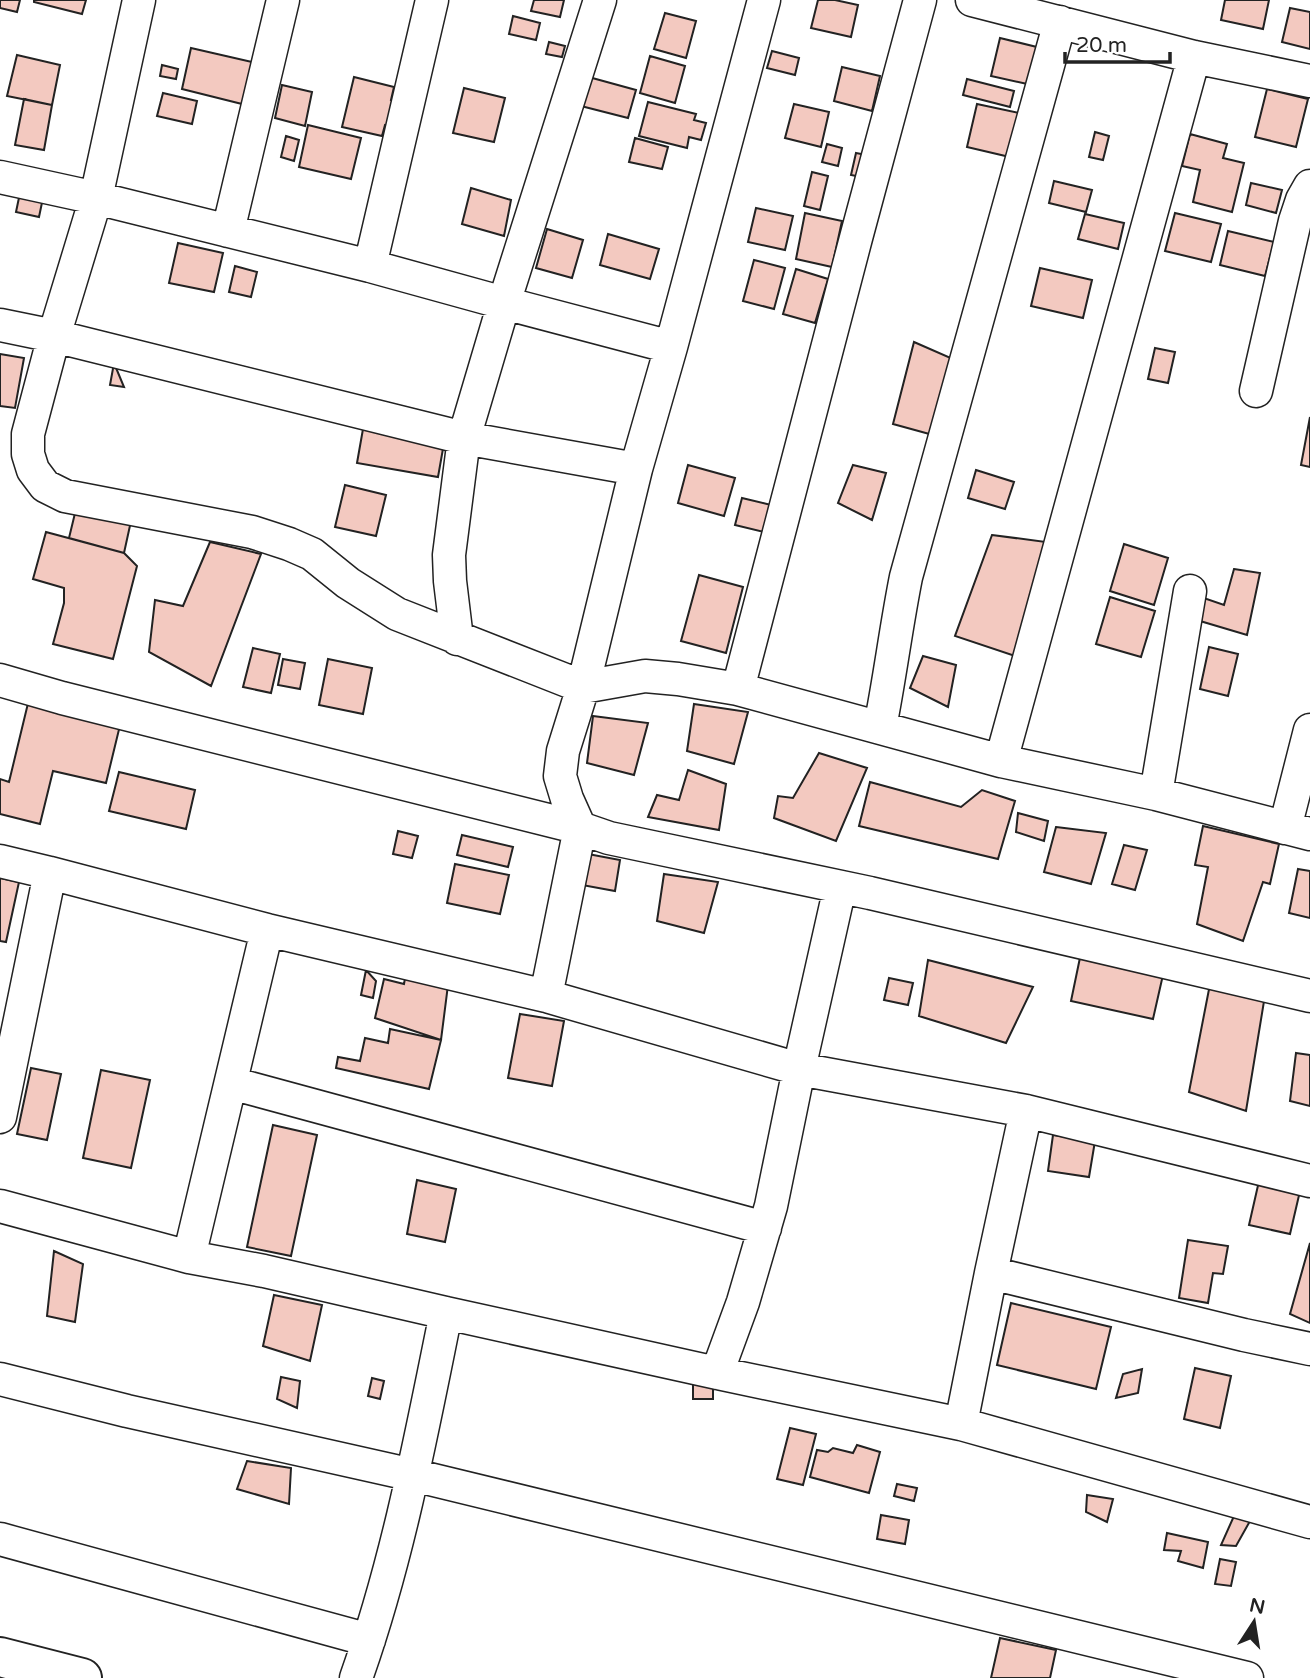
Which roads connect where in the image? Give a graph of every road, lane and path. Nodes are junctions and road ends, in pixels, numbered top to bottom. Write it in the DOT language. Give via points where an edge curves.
graph roads {
  1 [pos="139,0"];
  2 [pos="283,0"];
  3 [pos="432,0"];
  4 [pos="600,0"];
  5 [pos="764,0"];
  6 [pos="920,0"];
  7 [pos="972,0"];
  8 [pos="1060,22"];
  9 [pos="1194,57"];
  10 [pos="1310,81"];
  11 [pos="0,177"];
  12 [pos="1310,186"];
  13 [pos="96,198"];
  14 [pos="228,231"];
  15 [pos="370,266"];
  16 [pos="503,303"];
  17 [pos="0,325"];
  18 [pos="54,336"];
  19 [pos="671,347"];
  20 [pos="1256,391"];
  21 [pos="464,438"];
  22 [pos="636,469"];
  23 [pos="1190,591"];
  24 [pos="457,639"];
  25 [pos="0,680"];
  26 [pos="583,687"];
  27 [pos="738,689"];
  28 [pos="880,727"];
  29 [pos="1310,730"];
  30 [pos="1001,761"];
  31 [pos="1156,794"];
  32 [pos="580,828"];
  33 [pos="1297,831"];
  34 [pos="0,861"];
  35 [pos="50,873"];
  36 [pos="840,887"];
  37 [pos="267,930"];
  38 [pos="546,996"];
  39 [pos="1310,996"];
  40 [pos="799,1069"];
  41 [pos="231,1083"];
  42 [pos="1026,1111"];
  43 [pos="0,1117"];
  44 [pos="1310,1181"];
  45 [pos="0,1206"];
  46 [pos="765,1228"];
  47 [pos="189,1257"];
  48 [pos="991,1273"];
  49 [pos="446,1312"];
  50 [pos="1310,1349"];
  51 [pos="717,1373"];
  52 [pos="0,1379"];
  53 [pos="961,1424"];
  54 [pos="413,1475"];
  55 [pos="1310,1522"];
  56 [pos="0,1539"];
  57 [pos="369,1640"];
  58 [pos="0,1657"];
  59 [pos="82,1678"];
  60 [pos="356,1678"];
  61 [pos="1247,1678"];
  1 -- 13 [label="street"];
  2 -- 14 [label="street"];
  3 -- 15 [label="street"];
  4 -- 16 [label="street"];
  5 -- 19 [label="street"];
  6 -- 27 [label="street"];
  7 -- 8 [label="street"];
  8 -- 9 [label="street"];
  8 -- 28 [label="street" via="906,577"];
  9 -- 10 [label="street"];
  9 -- 30 [label="street"];
  11 -- 13 [label="street"];
  12 -- 20 [label="street" via="1295,221"];
  13 -- 14 [label="street"];
  13 -- 18 [label="street"];
  14 -- 15 [label="street"];
  15 -- 16 [label="street"];
  16 -- 19 [label="street"];
  16 -- 21 [label="street"];
  17 -- 18 [label="street"];
  18 -- 21 [label="street"];
  18 -- 24 [label="street" via="27,434 33,470 45,486 65,496 252,532 289,544 312,554 397,614"];
  19 -- 22 [label="street"];
  21 -- 22 [label="street"];
  21 -- 24 [label="street" via="449,555"];
  22 -- 26 [label="street"];
  23 -- 31 [label="street"];
  24 -- 26 [label="street"];
  25 -- 32 [label="street"];
  26 -- 27 [label="street" via="645,676"];
  26 -- 32 [label="street" via="560,776"];
  27 -- 28 [label="street"];
  28 -- 30 [label="street"];
  29 -- 33 [label="street"];
  30 -- 31 [label="street"];
  31 -- 33 [label="street"];
  32 -- 36 [label="street"];
  32 -- 38 [label="street"];
  34 -- 35 [label="street"];
  35 -- 37 [label="street"];
  35 -- 43 [label="street"];
  36 -- 39 [label="street"];
  36 -- 40 [label="street"];
  37 -- 38 [label="street"];
  37 -- 41 [label="street"];
  38 -- 40 [label="street"];
  40 -- 42 [label="street"];
  40 -- 46 [label="street"];
  41 -- 46 [label="street"];
  41 -- 47 [label="street"];
  42 -- 44 [label="street"];
  42 -- 48 [label="street"];
  45 -- 47 [label="street"];
  46 -- 51 [label="street"];
  47 -- 49 [label="street"];
  48 -- 50 [label="street"];
  48 -- 53 [label="street"];
  49 -- 51 [label="street"];
  49 -- 54 [label="street"];
  51 -- 53 [label="street"];
  52 -- 54 [label="street"];
  53 -- 55 [label="street"];
  54 -- 57 [label="street"];
  54 -- 61 [label="street"];
  56 -- 57 [label="street"];
  57 -- 60 [label="street"];
  58 -- 59 [label="highway"];
}
